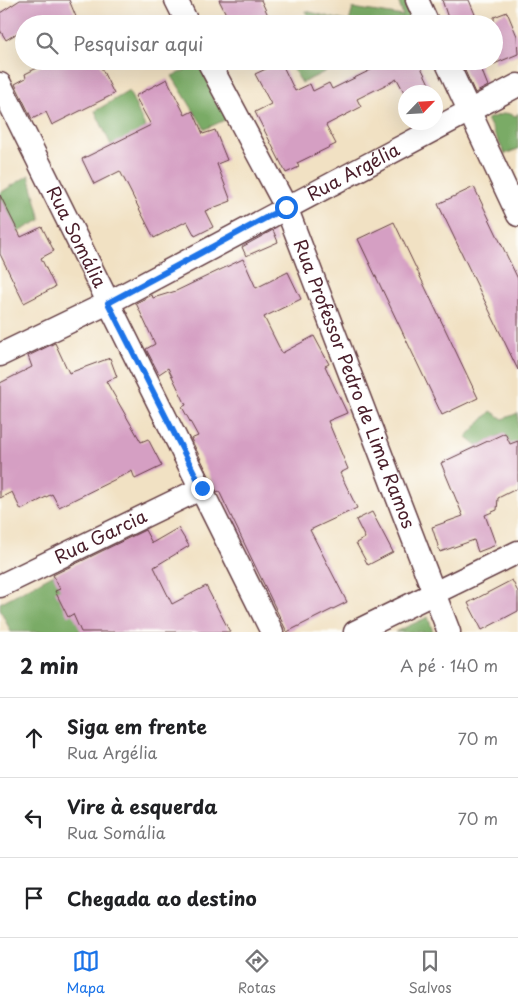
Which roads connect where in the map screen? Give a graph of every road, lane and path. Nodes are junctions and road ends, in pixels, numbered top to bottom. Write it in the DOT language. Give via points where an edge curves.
graph roads {
  1 [pos="176,0"];
  2 [pos="417,0"];
  3 [pos="184,15"];
  4 [pos="424,15"];
  5 [pos="213,70"];
  6 [pos="450,70"];
  7 [pos="0,84"];
  8 [pos="518,85"];
  9 [pos="469,110"];
  10 [pos="7,116"];
  11 [pos="286,207"];
  12 [pos="518,216"];
  13 [pos="108,303"];
  14 [pos="0,355"];
  15 [pos="202,488"];
  16 [pos="518,552"];
  17 [pos="0,586"];
  18 [pos="435,593"];
  19 [pos="272,632"];
  20 [pos="355,632"];
  21 [pos="449,632"];
  1 -- 3 [label="street"];
  2 -- 4 [label="street"];
  5 -- 11 [label="street, Rua Professor Pedro de Lima Ramos"];
  6 -- 9 [label="street"];
  7 -- 10 [label="street, Rua Somália"];
  8 -- 9 [label="street, Rua Argélia"];
  9 -- 11 [label="street, Rua Argélia"];
  9 -- 12 [label="street"];
  10 -- 13 [label="street, Rua Somália"];
  11 -- 13 [label="street, Rua Argélia"];
  11 -- 18 [label="street, Rua Professor Pedro de Lima Ramos"];
  13 -- 14 [label="street, Rua Argélia"];
  13 -- 15 [label="street, Rua Somália"];
  15 -- 17 [label="street, Rua Garcia"];
  15 -- 19 [label="street, Rua Somália"];
  16 -- 18 [label="street"];
  18 -- 20 [label="street"];
  18 -- 21 [label="street, Rua Professor Pedro de Lima Ramos"];
}
